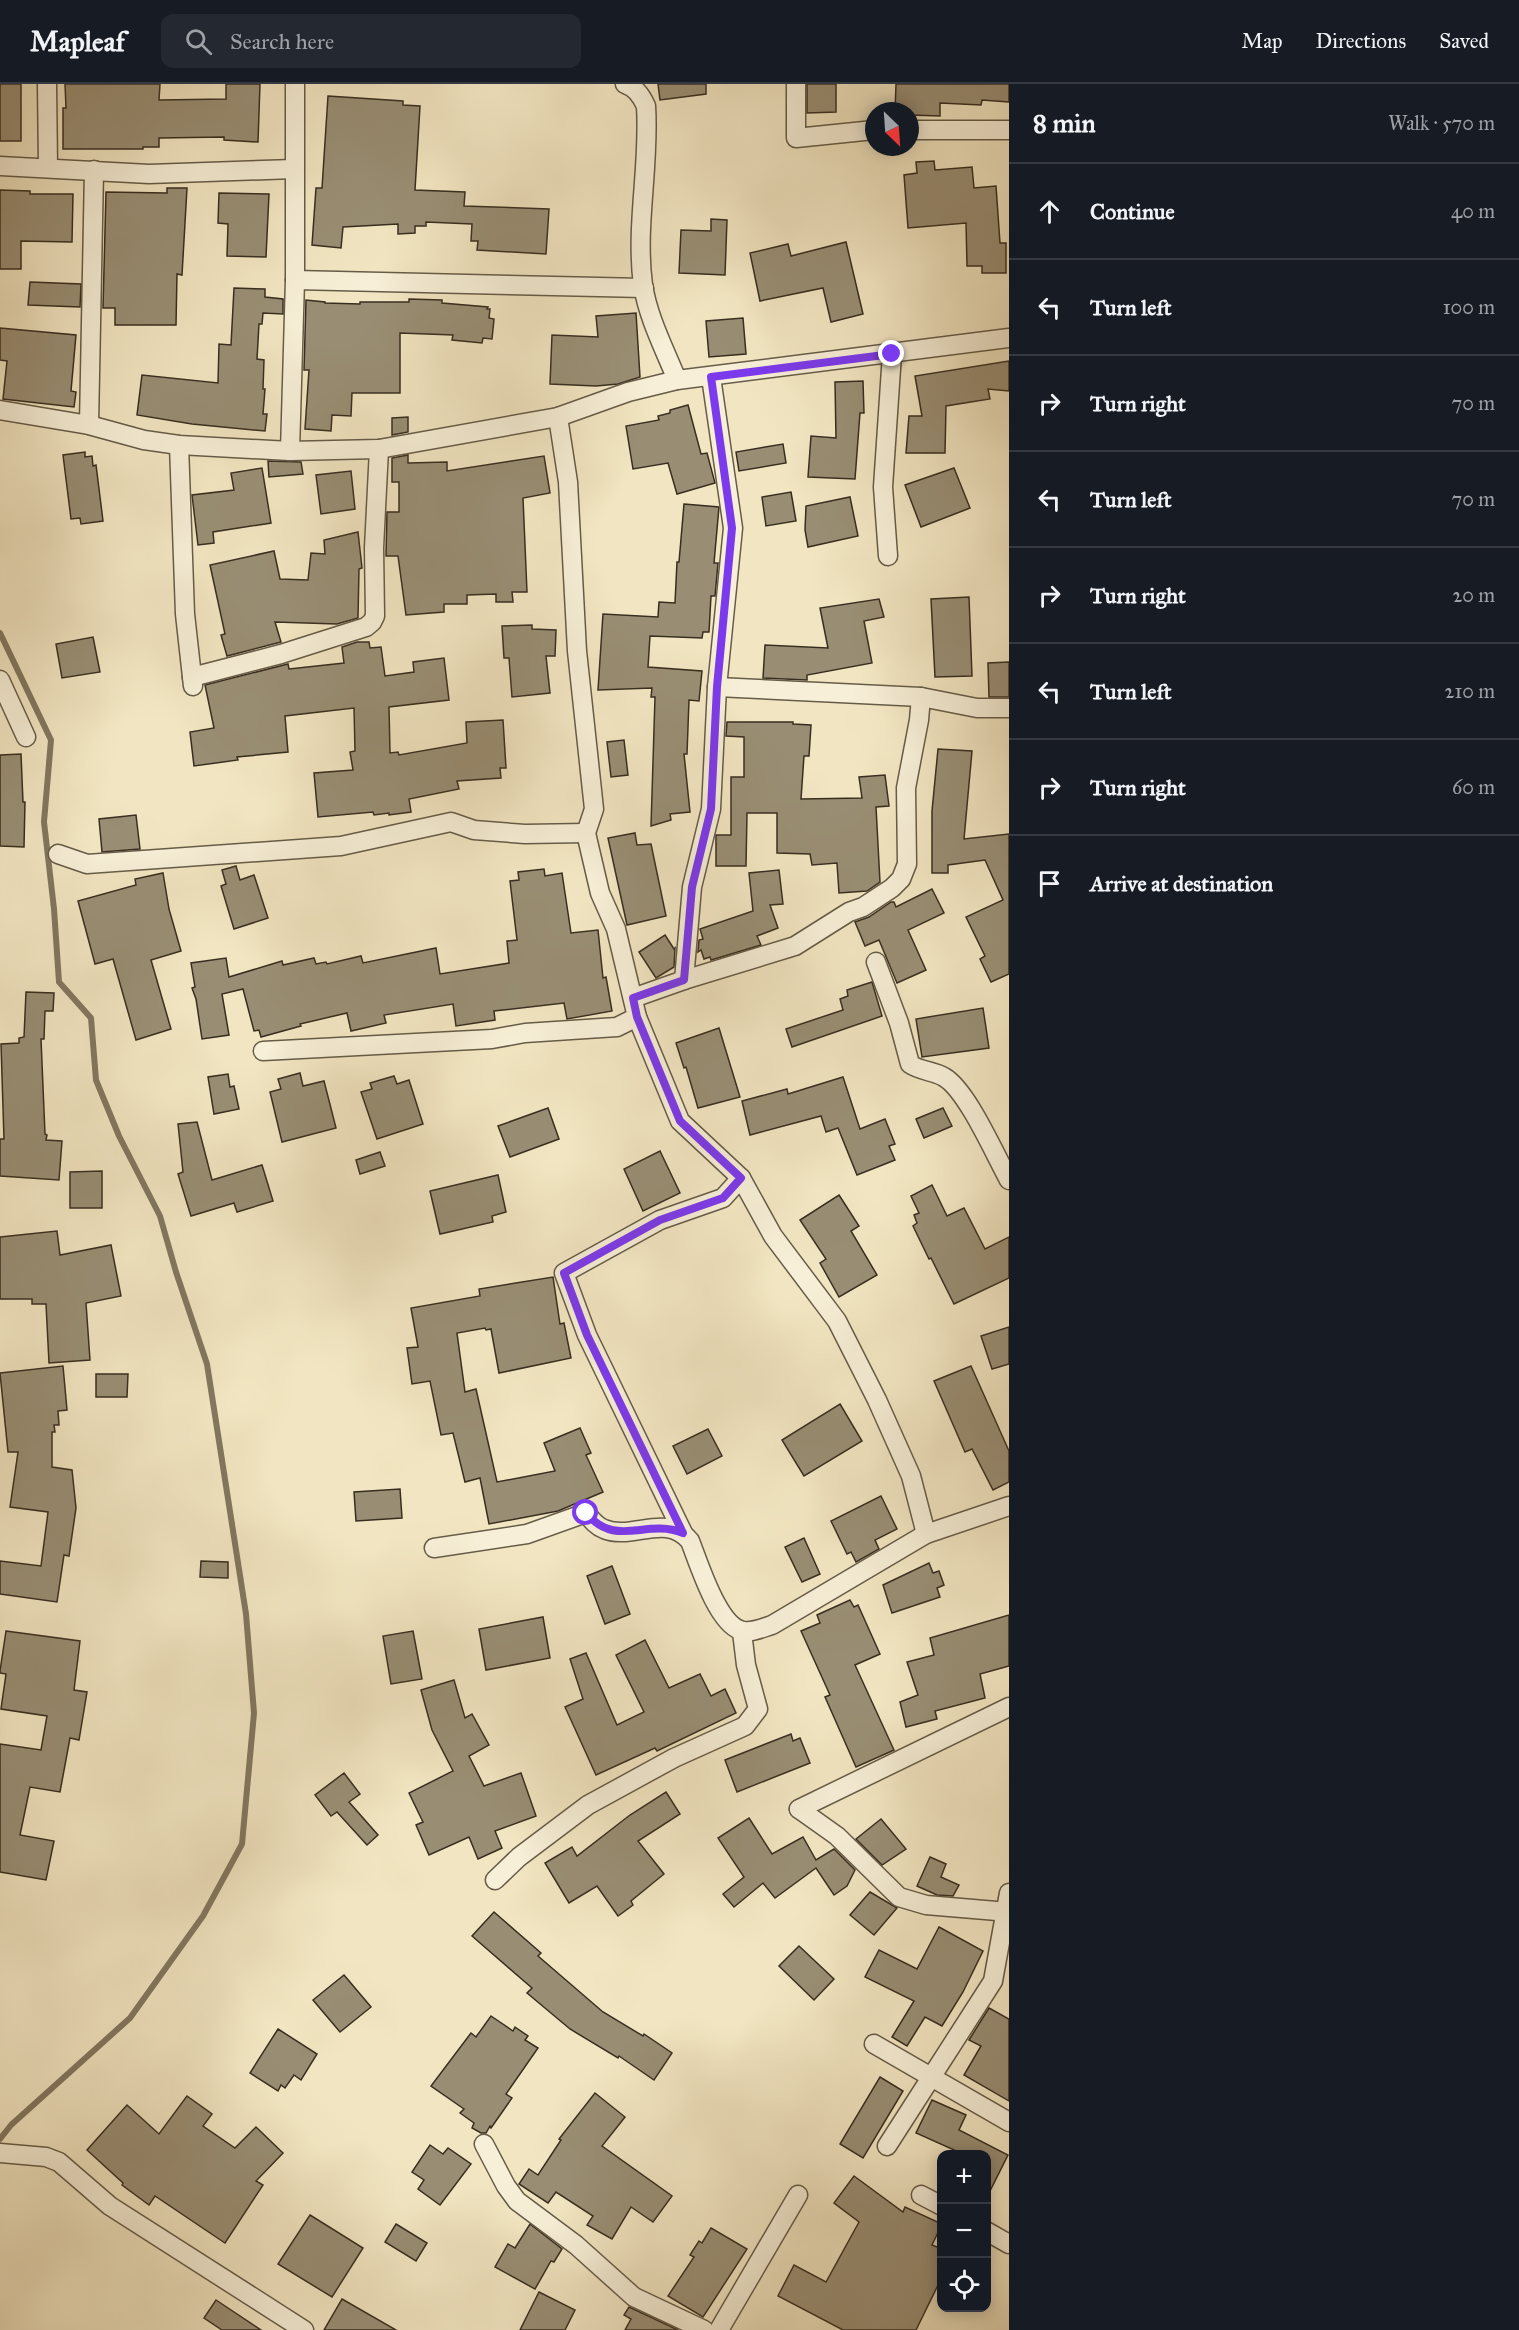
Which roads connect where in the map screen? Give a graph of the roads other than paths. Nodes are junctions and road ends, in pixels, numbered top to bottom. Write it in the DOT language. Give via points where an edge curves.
graph roads {
  1 [pos="47,84"];
  2 [pos="295,84"];
  3 [pos="625,84"];
  4 [pos="796,84"];
  5 [pos="919,130"];
  6 [pos="1009,130"];
  7 [pos="865,131"];
  8 [pos="0,166"];
  9 [pos="48,167"];
  10 [pos="294,169"];
  11 [pos="94,170"];
  12 [pos="295,280"];
  13 [pos="644,288"];
  14 [pos="1009,338"];
  15 [pos="892,354"];
  16 [pos="711,377"];
  17 [pos="677,380"];
  18 [pos="0,410"];
  19 [pos="558,417"];
  20 [pos="88,425"];
  21 [pos="178,445"];
  22 [pos="379,449"];
  23 [pos="290,451"];
  24 [pos="888,556"];
  25 [pos="0,680"];
  26 [pos="717,687"];
  27 [pos="921,697"];
  28 [pos="1009,708"];
  29 [pos="26,738"];
  30 [pos="586,833"];
  31 [pos="58,854"];
  32 [pos="876,962"];
  33 [pos="684,980"];
  34 [pos="633,998"];
  35 [pos="637,1017"];
  36 [pos="263,1051"];
  37 [pos="741,1178"];
  38 [pos="1009,1180"];
  39 [pos="1009,1506"];
  40 [pos="683,1533"];
  41 [pos="926,1534"];
  42 [pos="434,1548"];
  43 [pos="742,1632"];
  44 [pos="1009,1707"];
  45 [pos="495,1881"];
  46 [pos="1009,1893"];
  47 [pos="1008,1912"];
  48 [pos="874,2044"];
  49 [pos="930,2077"];
  50 [pos="1009,2122"];
  51 [pos="484,2144"];
  52 [pos="887,2146"];
  53 [pos="0,2153"];
  54 [pos="798,2195"];
  55 [pos="921,2195"];
  56 [pos="938,2204"];
  57 [pos="991,2233"];
  58 [pos="1009,2244"];
  59 [pos="304,2330"];
  60 [pos="704,2330"];
  61 [pos="719,2330"];
  1 -- 9 [label="street"];
  2 -- 10 [label="street"];
  3 -- 13 [label="street" via="641,96 646,106 641,261"];
  4 -- 7 [label="street" via="796,138"];
  5 -- 6 [label="street"];
  8 -- 9 [label="street"];
  9 -- 11 [label="street"];
  10 -- 11 [label="street" via="148,174"];
  10 -- 12 [label="street"];
  11 -- 20 [label="street"];
  12 -- 13 [label="street"];
  12 -- 23 [label="street"];
  13 -- 17 [label="street"];
  14 -- 15 [label="street"];
  15 -- 16 [label="street"];
  15 -- 24 [label="street" via="883,487"];
  16 -- 17 [label="street"];
  16 -- 26 [label="street" via="732,528"];
  17 -- 19 [label="street" via="628,392"];
  18 -- 20 [label="street"];
  19 -- 22 [label="street"];
  19 -- 30 [label="street" via="568,482 578,651 594,809"];
  20 -- 21 [label="street"];
  21 -- 22 [label="street" via="185,614 193,682 372,622"];
  21 -- 23 [label="street"];
  22 -- 23 [label="street"];
  25 -- 29 [label="street"];
  26 -- 27 [label="street"];
  26 -- 33 [label="street" via="711,809 692,887"];
  27 -- 28 [label="street" via="977,708"];
  27 -- 33 [label="street" via="906,788 907,864 901,879 863,907 795,946"];
  30 -- 31 [label="street" via="474,830 451,822 341,846 87,864"];
  30 -- 34 [label="street"];
  32 -- 38 [label="street" via="910,1064 945,1077 962,1095"];
  33 -- 34 [label="street"];
  34 -- 35 [label="street"];
  35 -- 36 [label="street" via="617,1027 492,1039"];
  35 -- 37 [label="street" via="680,1121"];
  37 -- 40 [label="street" via="723,1198 660,1220 564,1273 587,1335"];
  37 -- 41 [label="street" via="773,1236 837,1321 911,1476"];
  39 -- 41 [label="street"];
  40 -- 42 [label="street" via="670,1528 617,1532 604,1529 586,1513 527,1534"];
  40 -- 43 [label="street" via="722,1615 730,1626"];
  41 -- 43 [label="street" via="772,1625"];
  43 -- 45 [label="street" via="758,1709 745,1726 674,1758 588,1805 519,1857"];
  44 -- 47 [label="street" via="799,1809 837,1836 899,1897 927,1905"];
  46 -- 47 [label="street"];
  47 -- 49 [label="street" via="993,1981"];
  48 -- 49 [label="street"];
  49 -- 50 [label="street"];
  49 -- 52 [label="street"];
  51 -- 60 [label="street" via="518,2201 576,2245 634,2297"];
  53 -- 59 [label="street" via="46,2157 58,2162 110,2206"];
  54 -- 61 [label="street"];
  55 -- 56 [label="street"];
  57 -- 58 [label="street"];
}
